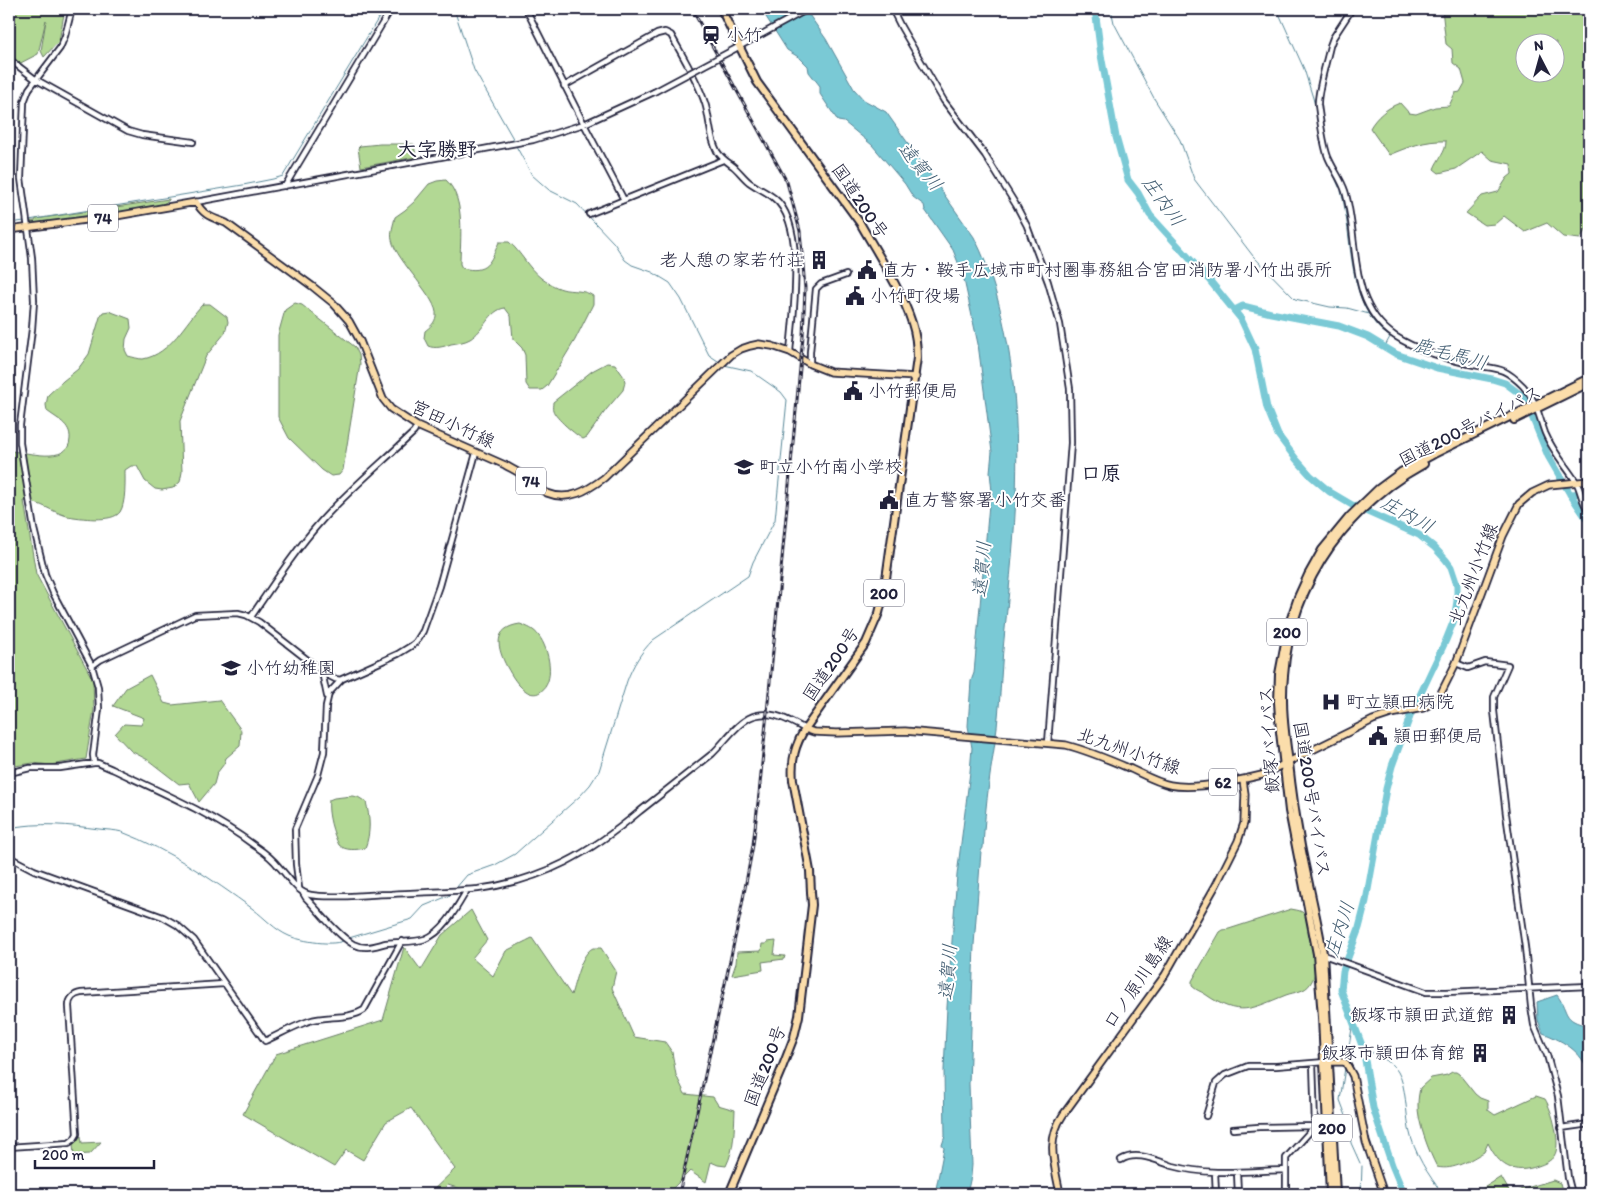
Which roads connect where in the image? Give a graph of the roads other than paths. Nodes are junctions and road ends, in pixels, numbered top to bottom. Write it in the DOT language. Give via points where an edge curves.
graph roads {
  1 [pos="72,9"];
  2 [pos="391,9"];
  3 [pos="526,9"];
  4 [pos="721,9"];
  5 [pos="808,9"];
  6 [pos="892,9"];
  7 [pos="1352,9"];
  8 [pos="742,45"];
  9 [pos="9,59"];
  10 [pos="35,79"];
  11 [pos="564,86"];
  12 [pos="584,124"];
  13 [pos="194,142"];
  14 [pos="723,160"];
  15 [pos="285,186"];
  16 [pos="624,200"];
  17 [pos="196,202"];
  18 [pos="589,214"];
  19 [pos="28,228"];
  20 [pos="9,230"];
  21 [pos="846,275"];
  22 [pos="790,352"];
  23 [pos="810,364"];
  24 [pos="916,377"];
  25 [pos="1589,378"];
  26 [pos="1589,383"];
  27 [pos="1535,406"];
  28 [pos="417,426"];
  29 [pos="476,453"];
  30 [pos="1589,481"];
  31 [pos="1575,482"];
  32 [pos="1589,511"];
  33 [pos="251,617"];
  34 [pos="1456,663"];
  35 [pos="92,666"];
  36 [pos="322,672"];
  37 [pos="342,679"];
  38 [pos="327,698"];
  39 [pos="805,729"];
  40 [pos="1046,743"];
  41 [pos="94,763"];
  42 [pos="1286,764"];
  43 [pos="9,773"];
  44 [pos="1243,780"];
  45 [pos="9,857"];
  46 [pos="300,890"];
  47 [pos="467,890"];
  48 [pos="402,942"];
  49 [pos="1320,954"];
  50 [pos="224,984"];
  51 [pos="1589,986"];
  52 [pos="1530,988"];
  53 [pos="1326,1062"];
  54 [pos="1313,1063"];
  55 [pos="1206,1116"];
  56 [pos="1589,1124"];
  57 [pos="1314,1126"];
  58 [pos="1561,1128"];
  59 [pos="1233,1130"];
  60 [pos="9,1147"];
  61 [pos="1121,1160"];
  62 [pos="1285,1170"];
  63 [pos="1215,1172"];
  64 [pos="1237,1172"];
  65 [pos="729,1194"];
  66 [pos="1060,1194"];
  67 [pos="1216,1194"];
  68 [pos="1238,1194"];
  69 [pos="1286,1194"];
  70 [pos="1330,1194"];
  71 [pos="1336,1194"];
  72 [pos="1384,1194"];
  73 [pos="1572,1194"];
  1 -- 10 [label="street" via="60,48"];
  2 -- 15 [label="street"];
  3 -- 11 [label="street"];
  4 -- 8 [label="highway, 国道200号 / 200"];
  5 -- 8 [label="street"];
  6 -- 40 [label="street" via="944,101 989,161 1016,205 1045,273 1060,324 1070,389 1071,443"];
  7 -- 27 [label="street" via="1330,46 1318,104 1327,154 1348,206 1363,296 1374,316 1394,335 1414,347 1507,372 1524,387"];
  8 -- 12 [label="street, bridge" via="654,92"];
  8 -- 24 [label="highway, 国道200号 / 200" via="764,92 860,222 900,294 915,333"];
  9 -- 10 [label="street"];
  10 -- 13 [label="street" via="128,131"];
  10 -- 19 [label="street" via="25,98 21,158 22,194"];
  11 -- 12 [label="street"];
  11 -- 14 [label="street" via="657,34 668,33 702,94 713,142"];
  12 -- 15 [label="street" via="518,143"];
  12 -- 16 [label="street"];
  14 -- 16 [label="street"];
  14 -- 22 [label="street" via="750,183 776,199 786,213 793,239 795,270"];
  15 -- 17 [label="street"];
  16 -- 18 [label="street"];
  17 -- 19 [label="main road, 74"];
  17 -- 28 [label="main road, 宮田小竹線 / 74" via="206,215 228,224 333,303 349,321 360,341 387,405"];
  19 -- 20 [label="main road, 74"];
  19 -- 35 [label="street" via="34,303 20,425 21,454 45,574"];
  21 -- 23 [label="street" via="821,284 814,293"];
  22 -- 23 [label="main road, 宮田小竹線 / 74"];
  22 -- 29 [label="main road, 宮田小竹線 / 74" via="759,344 741,349 604,478 581,493 565,496 548,493 517,471"];
  23 -- 24 [label="main road, 宮田小竹線 / 74" via="837,373"];
  24 -- 39 [label="highway, 国道200号 / 200" via="880,613 866,643"];
  25 -- 27 [label="highway, 200"];
  26 -- 27 [label="highway, 国道200号バイパス / 200"];
  27 -- 31 [label="street" via="1549,441"];
  27 -- 42 [label="highway, 国道200号バイパス / 200" via="1390,485 1370,499 1337,538 1300,603 1292,629 1284,677"];
  28 -- 29 [label="main road, 宮田小竹線 / 74"];
  28 -- 33 [label="street" via="324,518 290,559"];
  29 -- 37 [label="street" via="423,631 416,642 398,654"];
  30 -- 31 [label="main road, 北九州小竹線 / 62"];
  31 -- 32 [label="street"];
  31 -- 34 [label="main road, 北九州小竹線 / 62" via="1554,484 1532,493 1519,504 1496,553"];
  33 -- 35 [label="street" via="238,613 195,615"];
  33 -- 36 [label="street"];
  34 -- 42 [label="main road, 北九州小竹線 / 62" via="1440,695 1430,704 1373,720"];
  34 -- 52 [label="street" via="1468,668 1485,662 1508,666 1494,697 1494,711"];
  35 -- 41 [label="street" via="99,696"];
  36 -- 37 [label="street"];
  36 -- 38 [label="street"];
  37 -- 38 [label="street"];
  38 -- 46 [label="street" via="324,752 295,829"];
  39 -- 40 [label="main road, 北九州小竹線 / 62" via="837,733 917,732"];
  39 -- 47 [label="street" via="776,715 750,718 713,753 588,851 535,876"];
  39 -- 65 [label="highway, 国道200号 / 200" via="794,752 792,767 810,871 812,905 799,1016 782,1068"];
  40 -- 44 [label="main road, 北九州小竹線 / 62" via="1088,752 1171,785 1193,786"];
  41 -- 43 [label="street" via="30,768"];
  41 -- 46 [label="street" via="112,768 228,826 278,865"];
  42 -- 44 [label="main road, 北九州小竹線 / 62"];
  42 -- 49 [label="highway, 国道200号バイパス / 200" via="1319,927"];
  44 -- 66 [label="main road, 口ノ原川島線" via="1244,824 1216,885 1165,975 1055,1129 1052,1146"];
  45 -- 50 [label="street" via="34,870 177,925 194,940"];
  46 -- 47 [label="street" via="322,896"];
  46 -- 48 [label="street" via="354,944 366,948"];
  47 -- 48 [label="street" via="434,933 424,939"];
  48 -- 50 [label="street" via="364,1010 352,1016 308,1021 265,1041"];
  49 -- 52 [label="street" via="1426,992"];
  49 -- 53 [label="highway, 国道200号バイパス / 200"];
  50 -- 60 [label="street" via="80,993 74,996 68,1006 77,1134 69,1142"];
  51 -- 52 [label="street"];
  52 -- 58 [label="street" via="1534,1025 1547,1055 1558,1096"];
  53 -- 54 [label="street"];
  53 -- 70 [label="highway, 200"];
  53 -- 71 [label="highway, 国道200号バイパス / 200"];
  53 -- 72 [label="main road" via="1346,1063 1353,1076 1366,1142"];
  54 -- 55 [label="street" via="1248,1066 1225,1075 1216,1083"];
  54 -- 57 [label="street"];
  56 -- 58 [label="street"];
  57 -- 59 [label="street"];
  57 -- 62 [label="street" via="1286,1158"];
  58 -- 73 [label="street"];
  61 -- 63 [label="street" via="1135,1156 1201,1172"];
  62 -- 64 [label="street"];
  62 -- 69 [label="street"];
  63 -- 64 [label="street"];
  63 -- 67 [label="street"];
  64 -- 68 [label="street"];
}
